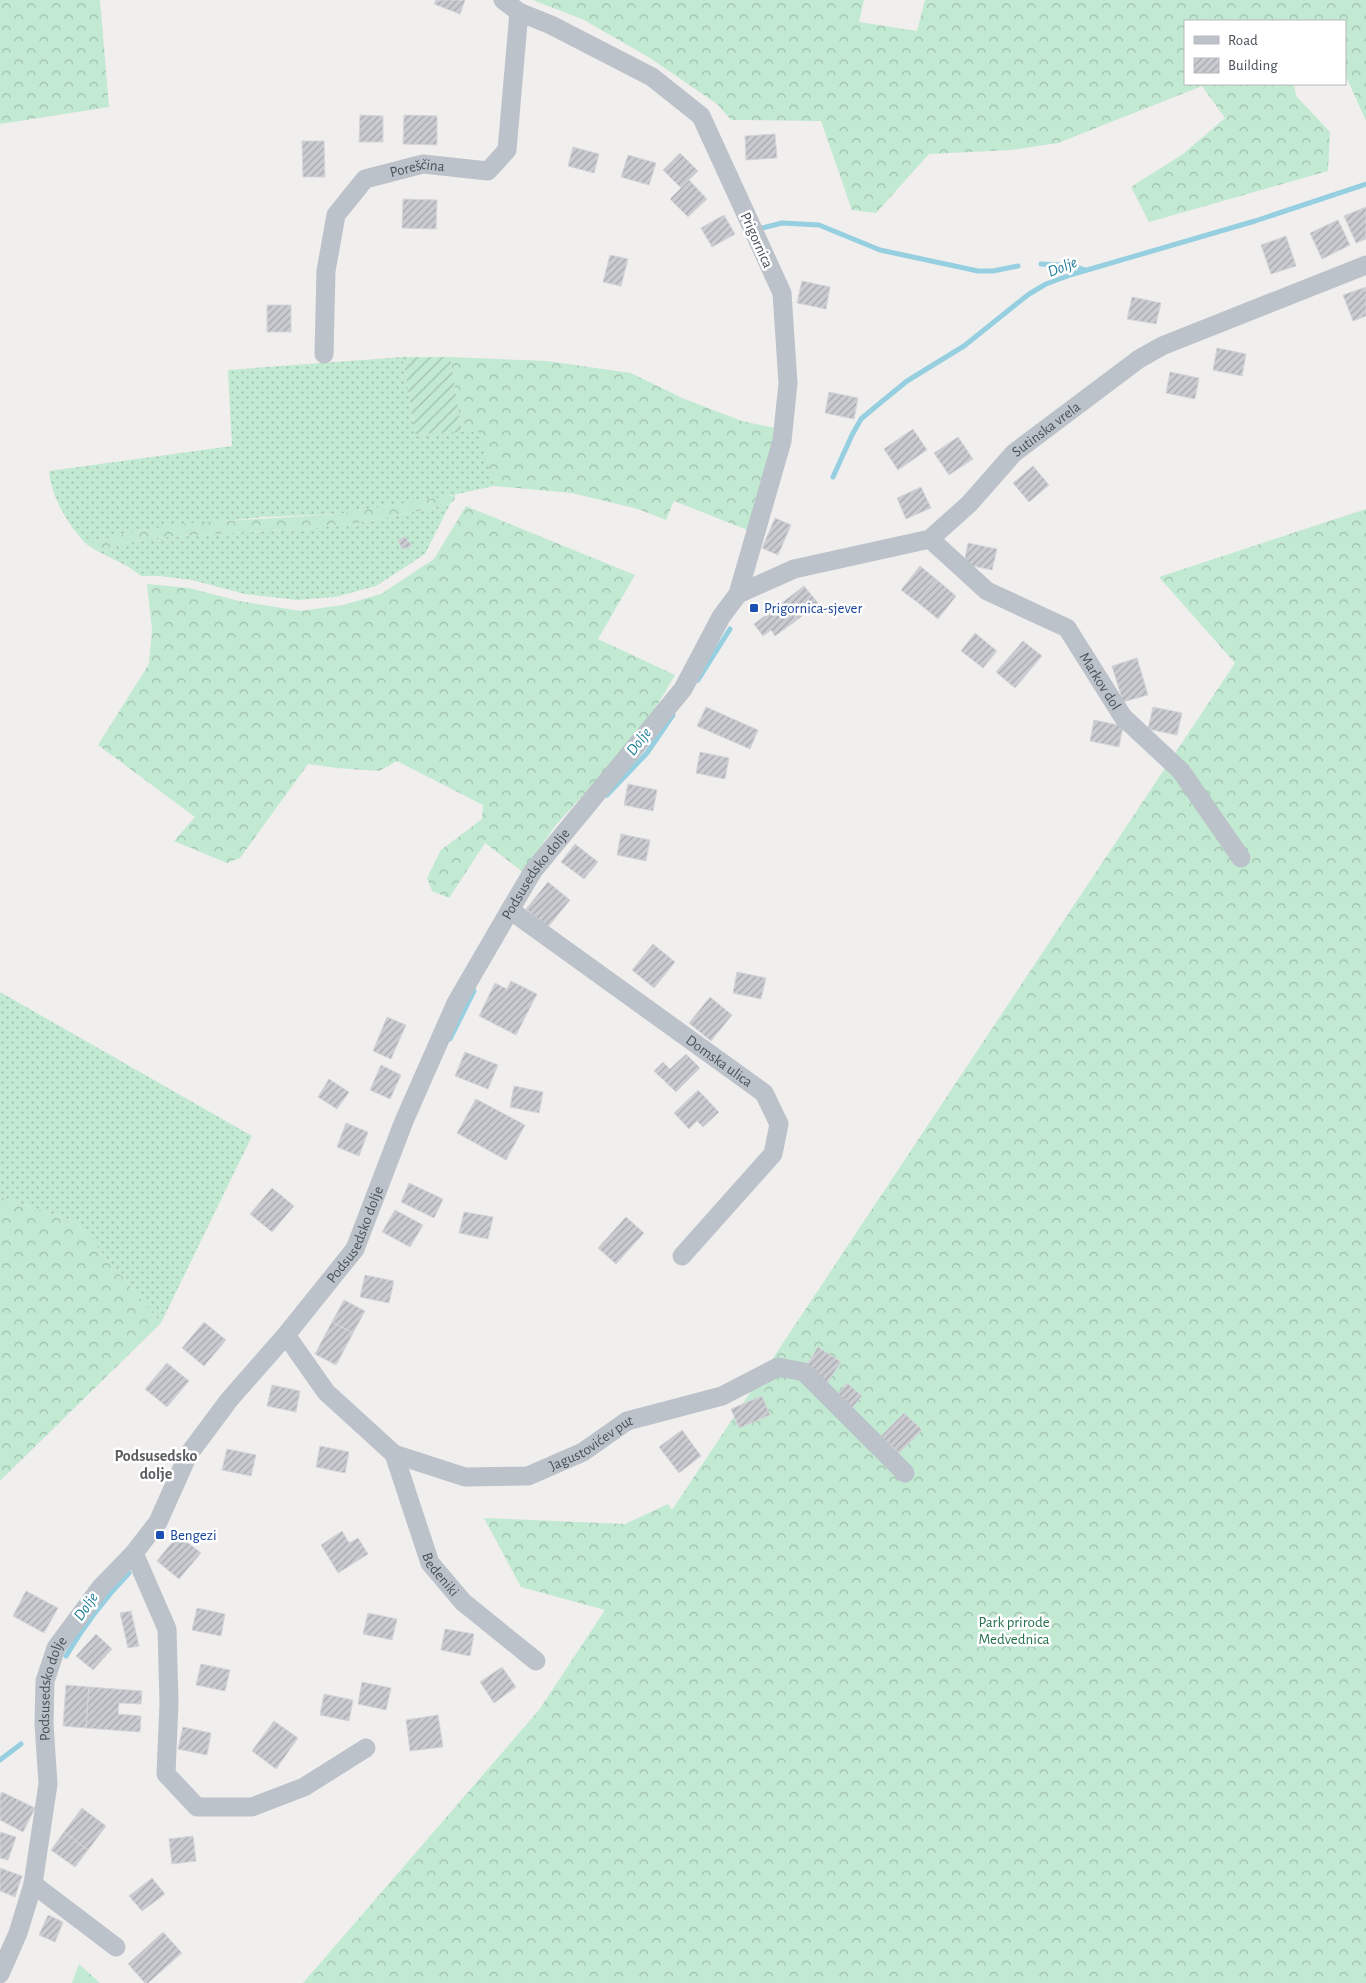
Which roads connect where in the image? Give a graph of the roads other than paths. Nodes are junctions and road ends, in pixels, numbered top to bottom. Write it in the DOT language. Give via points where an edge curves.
graph roads {
  1 [pos="504,0"];
  2 [pos="519,12"];
  3 [pos="1366,265"];
  4 [pos="324,354"];
  5 [pos="930,539"];
  6 [pos="738,594"];
  7 [pos="1241,858"];
  8 [pos="510,910"];
  9 [pos="682,1256"];
  10 [pos="286,1335"];
  11 [pos="394,1454"];
  12 [pos="905,1473"];
  13 [pos="134,1553"];
  14 [pos="536,1661"];
  15 [pos="366,1748"];
  16 [pos="33,1884"];
  17 [pos="116,1947"];
  18 [pos="0,1974"];
  1 -- 2 [label="street, Prigornica"];
  2 -- 4 [label="street, Poreščina" via="507,150 488,171 423,164 366,179 336,215 326,272"];
  2 -- 6 [label="street, Prigornica" via="652,76 702,116 782,294 788,383 782,440"];
  3 -- 5 [label="street, Sutinska vrela" via="1162,346 1014,453 969,504"];
  5 -- 6 [label="street, Sutinska vrela" via="794,569"];
  5 -- 7 [label="street, Markov dol" via="987,591 1067,628 1123,717 1181,772"];
  6 -- 8 [label="street, Podsusedsko dolje" via="721,618 683,689 533,871"];
  8 -- 9 [label="street, Domska ulica" via="764,1093 780,1124 773,1154"];
  8 -- 10 [label="street, Podsusedsko dolje" via="452,1012 404,1121 355,1248"];
  10 -- 11 [label="street, Jagustovićev put" via="326,1392"];
  10 -- 13 [label="street, Podsusedsko dolje" via="229,1400 188,1455 158,1522"];
  11 -- 12 [label="street, Jagustovićev put" via="465,1477 528,1476 583,1452 627,1421 722,1396 778,1367 804,1372"];
  11 -- 14 [label="street, Bedeniki" via="430,1563 463,1602"];
  13 -- 15 [label="street" via="168,1629 166,1774 197,1808 252,1808 304,1787"];
  13 -- 16 [label="street, Podsusedsko dolje" via="101,1587 56,1648 45,1681 48,1784"];
  16 -- 17 [label="street"];
  16 -- 18 [label="street, Podsusedsko dolje"];
}
